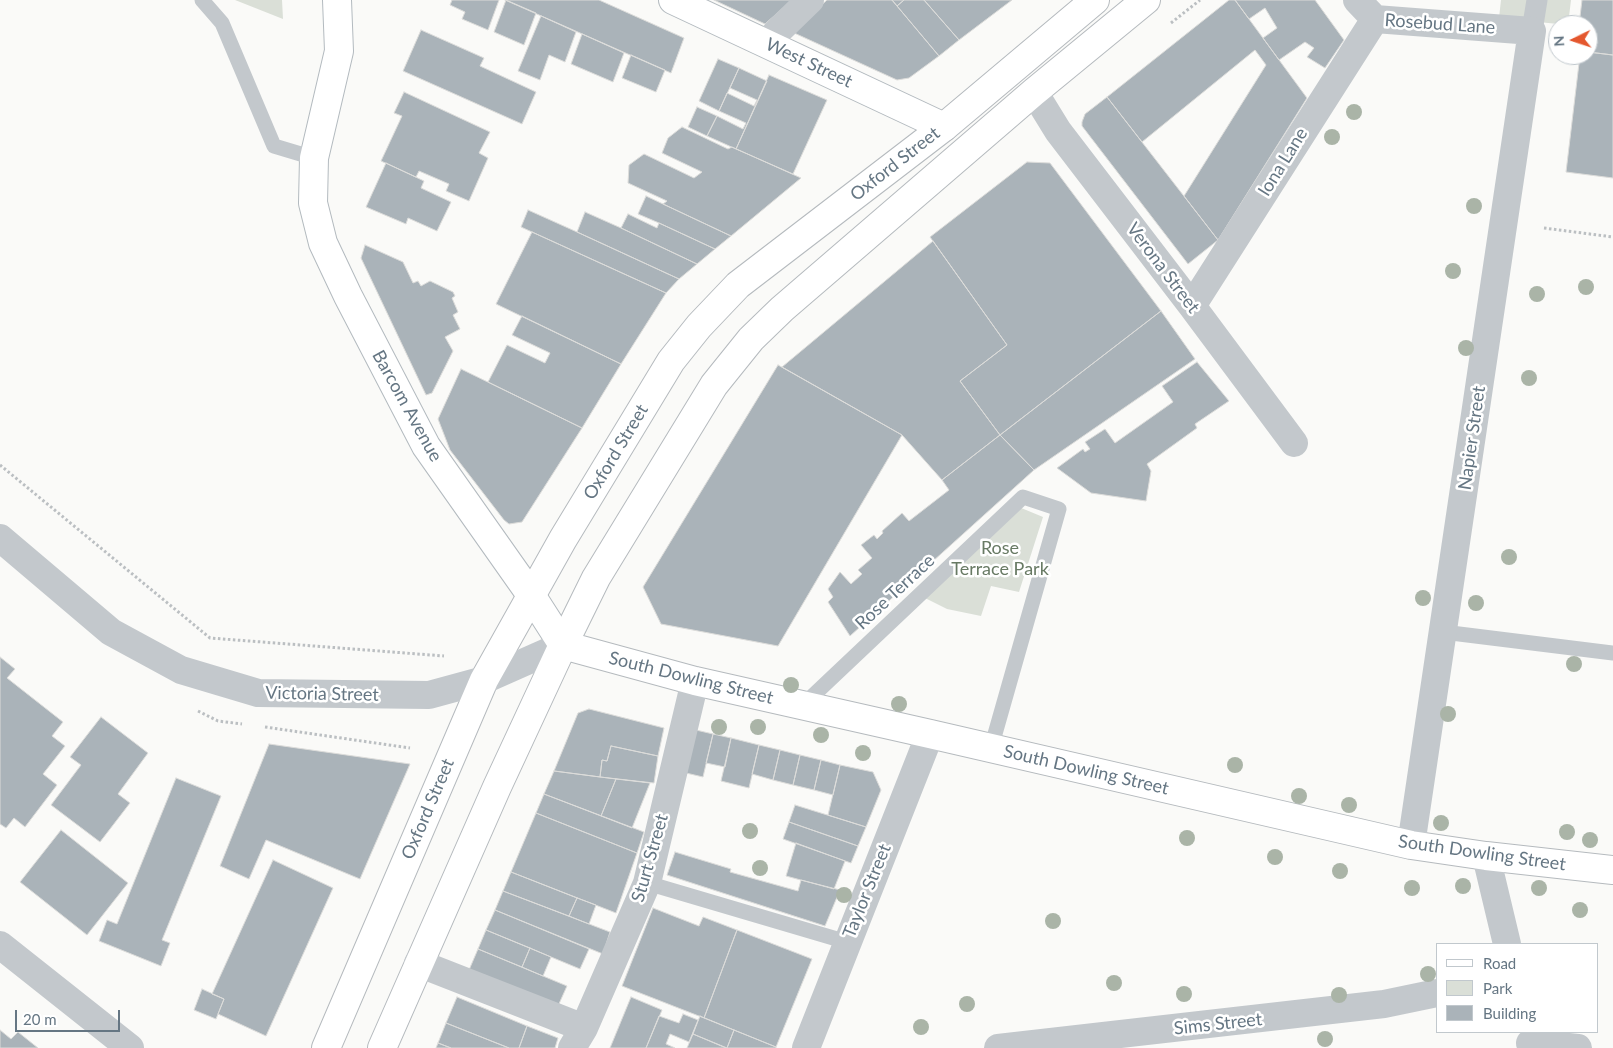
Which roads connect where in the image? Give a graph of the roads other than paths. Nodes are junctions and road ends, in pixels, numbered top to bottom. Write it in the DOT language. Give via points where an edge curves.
graph roads {
  1 [pos="202,0"];
  2 [pos="337,0"];
  3 [pos="673,0"];
  4 [pos="810,0"];
  5 [pos="1095,0"];
  6 [pos="1146,0"];
  7 [pos="1537,0"];
  8 [pos="1366,9"];
  9 [pos="1532,31"];
  10 [pos="771,45"];
  11 [pos="1034,92"];
  12 [pos="944,127"];
  13 [pos="314,158"];
  14 [pos="1192,306"];
  15 [pos="1294,443"];
  16 [pos="0,538"];
  17 [pos="531,595"];
  18 [pos="1443,632"];
  19 [pos="563,645"];
  20 [pos="1613,654"];
  21 [pos="484,680"];
  22 [pos="695,681"];
  23 [pos="802,706"];
  24 [pos="930,734"];
  25 [pos="990,748"];
  26 [pos="1411,845"];
  27 [pos="1486,856"];
  28 [pos="1613,870"];
  29 [pos="647,883"];
  30 [pos="847,942"];
  31 [pos="1507,943"];
  32 [pos="0,945"];
  33 [pos="418,963"];
  34 [pos="1436,993"];
  35 [pos="578,1038"];
  36 [pos="1530,1041"];
  37 [pos="130,1048"];
  38 [pos="326,1048"];
  39 [pos="382,1048"];
  40 [pos="806,1048"];
  41 [pos="998,1048"];
  42 [pos="1578,1048"];
  1 -- 13 [label="lane" via="222,23 274,146"];
  2 -- 13 [label="main road, Barcom Avenue" via="339,51"];
  3 -- 10 [label="main road, West Street"];
  4 -- 10 [label="street" via="775,34"];
  5 -- 12 [label="main road, Oxford Street"];
  6 -- 11 [label="main road, Oxford Street"];
  7 -- 9 [label="street"];
  8 -- 9 [label="street, Rosebud Lane"];
  8 -- 14 [label="street, Iona Lane"];
  9 -- 18 [label="street, Napier Street"];
  10 -- 12 [label="main road, West Street"];
  11 -- 14 [label="street, Verona Street" via="1058,131"];
  11 -- 19 [label="main road, Oxford Street" via="751,339 714,385 596,578"];
  12 -- 17 [label="main road, Oxford Street" via="738,285 699,326 671,361"];
  13 -- 17 [label="main road, Barcom Avenue" via="313,203 323,243 348,296 426,446"];
  14 -- 15 [label="street, Verona Street"];
  16 -- 21 [label="street, Victoria Street" via="111,632 181,670 258,694 423,695"];
  17 -- 19 [label="main road, Barcom Avenue"];
  17 -- 21 [label="main road, Oxford Street"];
  18 -- 20 [label="lane"];
  18 -- 26 [label="street, Napier Street"];
  19 -- 21 [label="street, Victoria Street"];
  19 -- 22 [label="main road, South Dowling Street"];
  19 -- 33 [label="main road, Oxford Street"];
  21 -- 38 [label="main road, Oxford Street"];
  22 -- 23 [label="main road, South Dowling Street"];
  22 -- 29 [label="street, Sturt Street"];
  23 -- 24 [label="main road, South Dowling Street"];
  23 -- 25 [label="lane, Rose Terrace" via="1023,497 1059,509"];
  24 -- 25 [label="main road, South Dowling Street"];
  24 -- 30 [label="street, Taylor Street"];
  25 -- 26 [label="main road, South Dowling Street"];
  26 -- 27 [label="main road, South Dowling Street"];
  27 -- 28 [label="main road, South Dowling Street"];
  27 -- 31 [label="street"];
  29 -- 30 [label="lane"];
  29 -- 35 [label="street, Sturt Street"];
  30 -- 40 [label="street, Taylor Street"];
  32 -- 37 [label="street"];
  33 -- 35 [label="street, Sturt Street"];
  33 -- 39 [label="main road, Oxford Street"];
  34 -- 41 [label="street, Sims Street" via="1384,1004"];
  36 -- 42 [label="street"];
}
